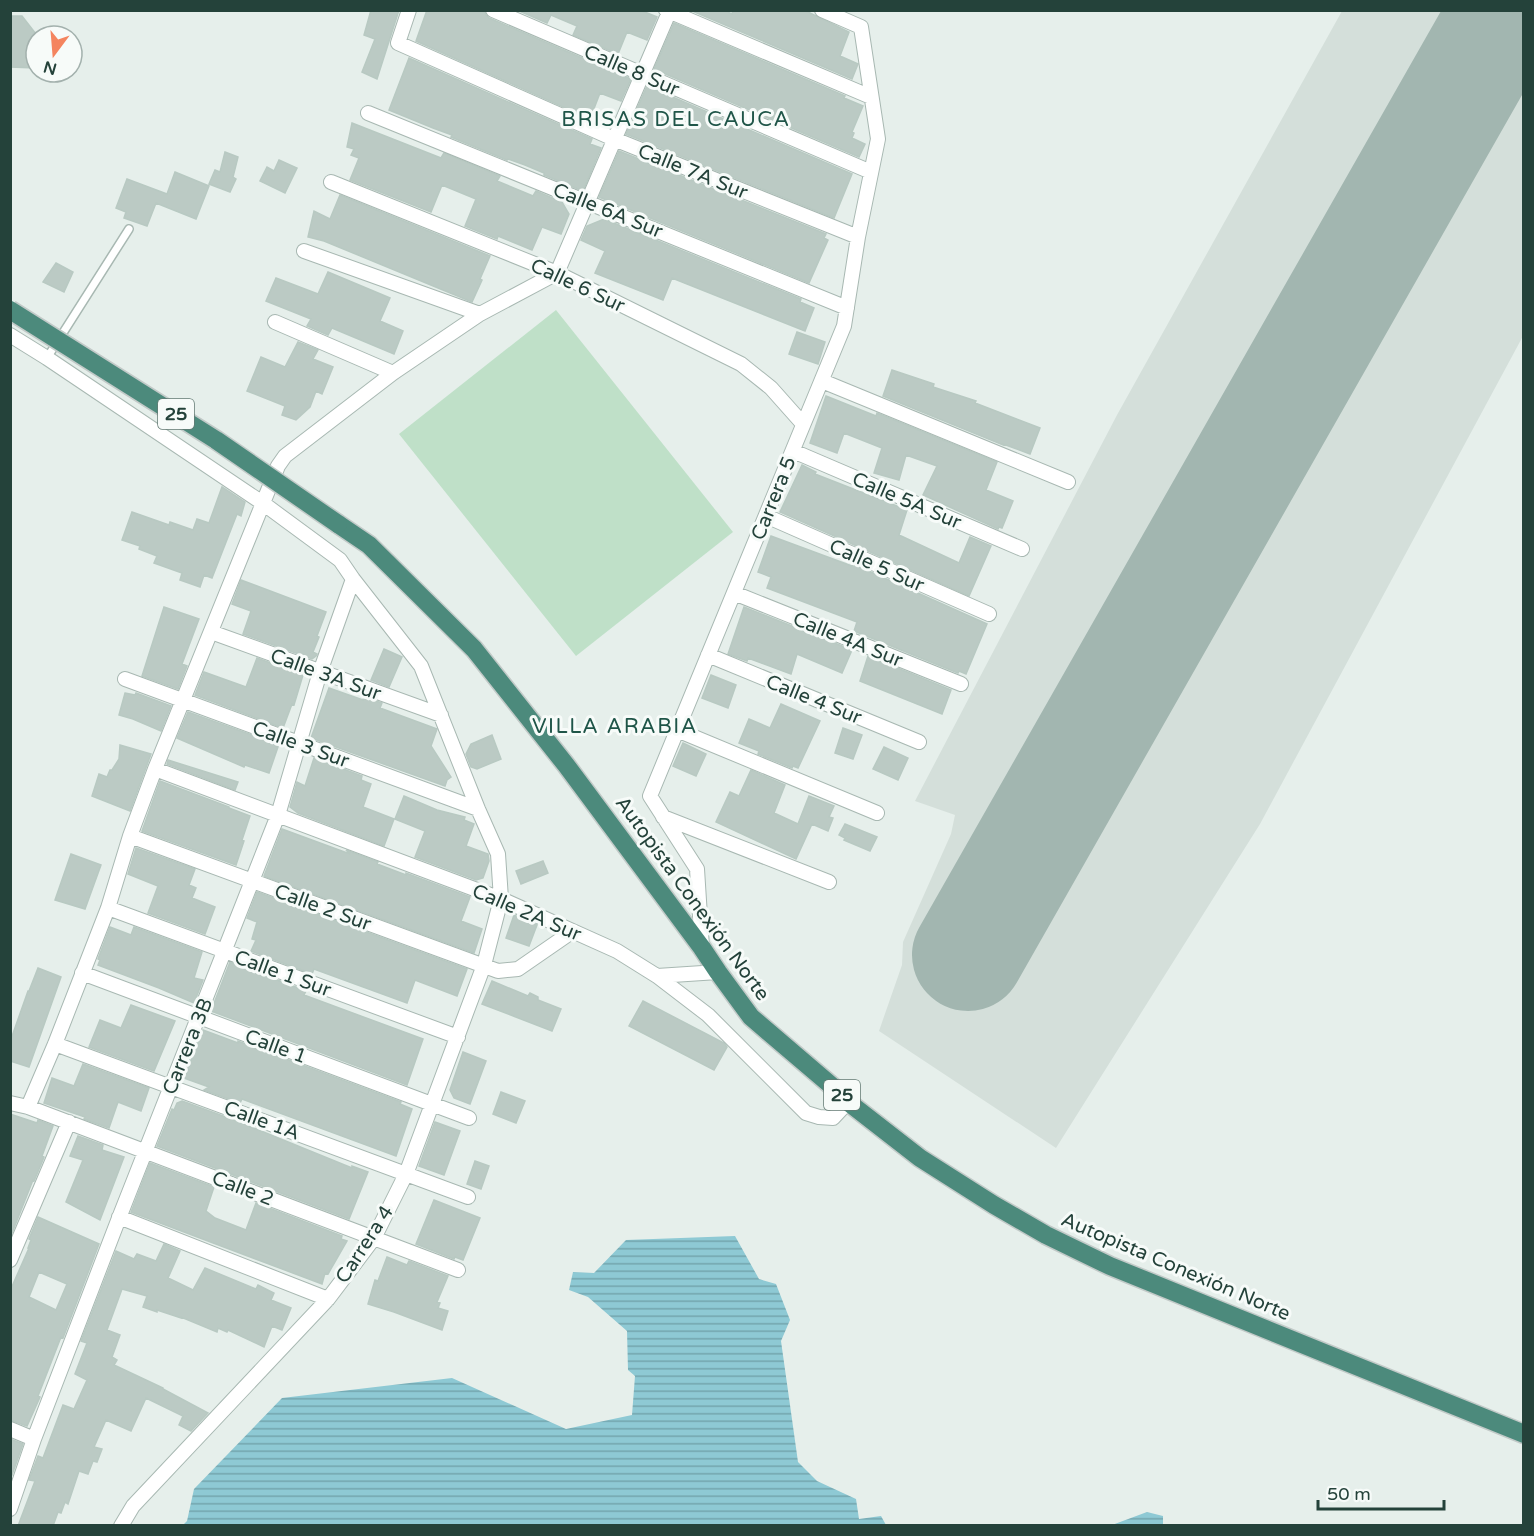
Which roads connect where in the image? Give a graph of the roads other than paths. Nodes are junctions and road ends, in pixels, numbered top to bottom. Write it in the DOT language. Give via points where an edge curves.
graph roads {
  1 [pos="409,10"];
  2 [pos="494,10"];
  3 [pos="822,10"];
  4 [pos="668,11"];
  5 [pos="642,74"];
  6 [pos="871,97"];
  7 [pos="368,113"];
  8 [pos="614,139"];
  9 [pos="871,172"];
  10 [pos="331,182"];
  11 [pos="588,202"];
  12 [pos="129,229"];
  13 [pos="858,237"];
  14 [pos="304,252"];
  15 [pos="557,273"];
  16 [pos="847,308"];
  17 [pos="10,310"];
  18 [pos="480,314"];
  19 [pos="275,322"];
  20 [pos="10,335"];
  21 [pos="47,358"];
  22 [pos="393,373"];
  23 [pos="822,381"];
  24 [pos="803,424"];
  25 [pos="793,451"];
  26 [pos="1068,482"];
  27 [pos="264,504"];
  28 [pos="766,516"];
  29 [pos="1022,549"];
  30 [pos="353,579"];
  31 [pos="734,593"];
  32 [pos="989,614"];
  33 [pos="211,632"];
  34 [pos="708,655"];
  35 [pos="320,672"];
  36 [pos="125,679"];
  37 [pos="962,684"];
  38 [pos="183,700"];
  39 [pos="441,715"];
  40 [pos="677,730"];
  41 [pos="919,742"];
  42 [pos="299,743"];
  43 [pos="154,769"];
  44 [pos="478,809"];
  45 [pos="877,813"];
  46 [pos="278,815"];
  47 [pos="663,817"];
  48 [pos="130,836"];
  49 [pos="251,881"];
  50 [pos="829,882"];
  51 [pos="501,899"];
  52 [pos="108,908"];
  53 [pos="573,931"];
  54 [pos="702,948"];
  55 [pos="224,951"];
  56 [pos="484,965"];
  57 [pos="718,972"];
  58 [pos="82,973"];
  59 [pos="657,976"];
  60 [pos="198,1017"];
  61 [pos="458,1037"];
  62 [pos="55,1044"];
  63 [pos="171,1087"];
  64 [pos="848,1102"];
  65 [pos="10,1103"];
  66 [pos="432,1104"];
  67 [pos="28,1107"];
  68 [pos="469,1118"];
  69 [pos="69,1122"];
  70 [pos="145,1151"];
  71 [pos="406,1174"];
  72 [pos="468,1197"];
  73 [pos="119,1217"];
  74 [pos="374,1238"];
  75 [pos="10,1260"];
  76 [pos="458,1270"];
  77 [pos="328,1299"];
  78 [pos="10,1429"];
  79 [pos="1524,1434"];
  80 [pos="34,1439"];
  81 [pos="10,1509"];
  82 [pos="121,1526"];
  1 -- 8 [label="street, Calle 7A Sur" via="399,43"];
  2 -- 5 [label="street, Calle 8 Sur"];
  3 -- 6 [label="street, Carrera 5" via="861,27"];
  4 -- 5 [label="street"];
  4 -- 6 [label="street"];
  5 -- 8 [label="street"];
  5 -- 9 [label="street, Calle 8 Sur"];
  6 -- 9 [label="street, Carrera 5" via="878,139"];
  7 -- 11 [label="street, Calle 6A Sur"];
  8 -- 11 [label="street"];
  8 -- 13 [label="street, Calle 7A Sur"];
  9 -- 13 [label="street, Carrera 5"];
  10 -- 15 [label="street, Calle 6 Sur"];
  11 -- 15 [label="street"];
  11 -- 16 [label="street, Calle 6A Sur"];
  12 -- 21 [label="lane"];
  13 -- 16 [label="street, Carrera 5"];
  14 -- 18 [label="street"];
  15 -- 18 [label="street"];
  15 -- 24 [label="street, Calle 6 Sur" via="741,364 771,388"];
  16 -- 23 [label="street, Carrera 5"];
  17 -- 54 [label="highway, Autopista Conexión Norte / 25, bridge" via="216,440 369,545 474,649"];
  18 -- 22 [label="street"];
  19 -- 22 [label="street"];
  20 -- 21 [label="street, Carrera 4"];
  21 -- 27 [label="street, Carrera 4"];
  22 -- 27 [label="street" via="285,456"];
  23 -- 24 [label="street, Carrera 5"];
  23 -- 26 [label="street"];
  24 -- 25 [label="street, Carrera 5"];
  25 -- 28 [label="street, Carrera 5"];
  25 -- 29 [label="street, Calle 5A Sur"];
  27 -- 30 [label="street, Carrera 4" via="340,560"];
  27 -- 33 [label="street"];
  28 -- 31 [label="street, Carrera 5"];
  28 -- 32 [label="street, Calle 5 Sur"];
  30 -- 35 [label="street, Carrera 3B"];
  30 -- 39 [label="street, Carrera 4" via="421,666"];
  31 -- 34 [label="street, Carrera 5"];
  31 -- 37 [label="street, Calle 4A Sur"];
  33 -- 35 [label="street, Calle 3A Sur"];
  33 -- 38 [label="street"];
  34 -- 40 [label="street, Carrera 5"];
  34 -- 41 [label="street, Calle 4 Sur"];
  35 -- 39 [label="street, Calle 3A Sur"];
  35 -- 42 [label="street, Carrera 3B"];
  36 -- 38 [label="street, Calle 3 Sur"];
  38 -- 42 [label="street, Calle 3 Sur"];
  38 -- 43 [label="street"];
  39 -- 44 [label="street, Carrera 4"];
  40 -- 45 [label="street"];
  40 -- 47 [label="street, Carrera 5" via="650,796"];
  42 -- 44 [label="street, Calle 3 Sur"];
  42 -- 46 [label="street, Carrera 3B"];
  43 -- 46 [label="street, Calle 2A Sur"];
  43 -- 48 [label="street"];
  44 -- 51 [label="street, Carrera 4" via="498,854"];
  46 -- 49 [label="street, Carrera 3B"];
  46 -- 51 [label="street, Calle 2A Sur"];
  47 -- 50 [label="street"];
  47 -- 54 [label="street, Carrera 5" via="697,869"];
  48 -- 49 [label="street, Calle 2 Sur"];
  48 -- 52 [label="street"];
  49 -- 55 [label="street, Carrera 3B"];
  49 -- 56 [label="street, Calle 2 Sur"];
  51 -- 53 [label="street, Calle 2A Sur"];
  51 -- 56 [label="street, Carrera 4"];
  52 -- 55 [label="street, Calle 1 Sur"];
  52 -- 58 [label="street"];
  53 -- 56 [label="street, Calle 2 Sur" via="518,969 498,970"];
  53 -- 59 [label="street, Calle 2A Sur" via="617,951"];
  54 -- 57 [label="highway, Autopista Conexión Norte / 25"];
  55 -- 60 [label="street, Carrera 3B"];
  55 -- 61 [label="street, Calle 1 Sur"];
  56 -- 61 [label="street, Carrera 4"];
  57 -- 59 [label="street"];
  57 -- 64 [label="highway, Autopista Conexión Norte / 25" via="751,1017"];
  58 -- 60 [label="street, Calle 1"];
  58 -- 62 [label="street"];
  59 -- 64 [label="street, Calle 2A Sur" via="708,1015 806,1113 833,1118"];
  60 -- 63 [label="street, Carrera 3B"];
  60 -- 66 [label="street, Calle 1"];
  61 -- 66 [label="street, Carrera 4"];
  62 -- 63 [label="street, Calle 1A"];
  62 -- 67 [label="street"];
  63 -- 70 [label="street, Carrera 3B"];
  63 -- 71 [label="street, Calle 1A"];
  64 -- 79 [label="highway, Autopista Conexión Norte / 25" via="920,1158 1046,1235 1110,1266"];
  65 -- 67 [label="street"];
  66 -- 68 [label="street, Calle 1"];
  66 -- 71 [label="street, Carrera 4"];
  67 -- 69 [label="street, Calle 2"];
  69 -- 70 [label="street, Calle 2"];
  69 -- 75 [label="street"];
  70 -- 73 [label="street, Carrera 3B"];
  70 -- 74 [label="street, Calle 2"];
  71 -- 72 [label="street, Calle 1A"];
  71 -- 74 [label="street, Carrera 4"];
  73 -- 77 [label="street"];
  73 -- 80 [label="street, Carrera 3B"];
  74 -- 76 [label="street, Calle 2"];
  74 -- 77 [label="street, Carrera 4"];
  77 -- 82 [label="street, Carrera 4" via="133,1506"];
  78 -- 80 [label="street"];
  80 -- 81 [label="street, Carrera 3B"];
}
